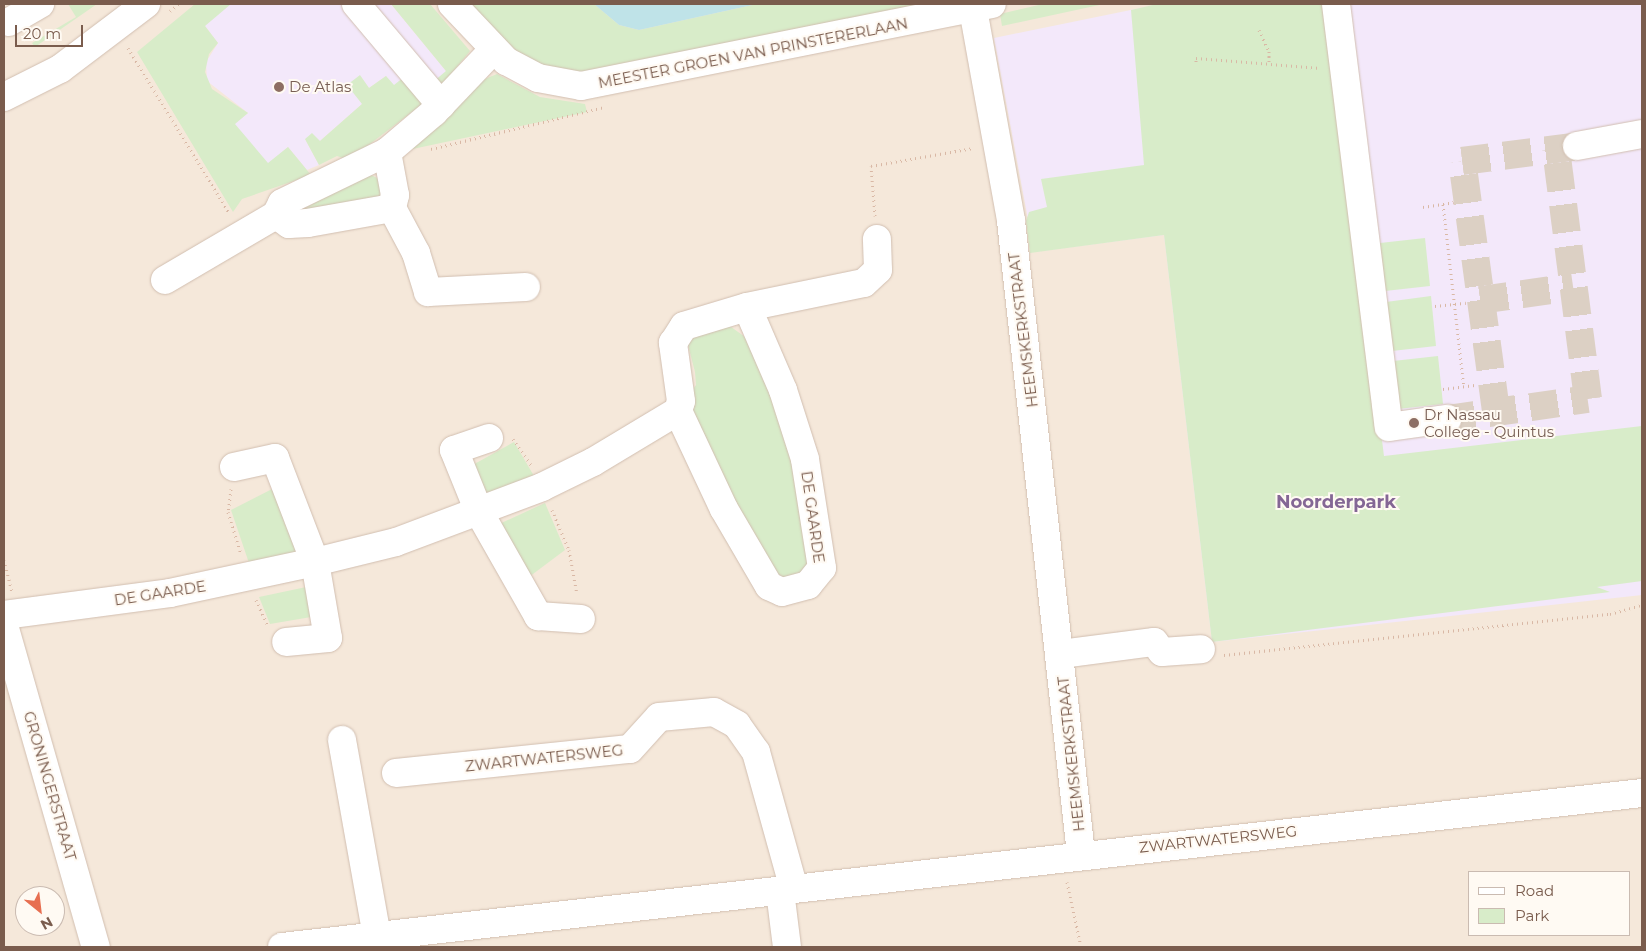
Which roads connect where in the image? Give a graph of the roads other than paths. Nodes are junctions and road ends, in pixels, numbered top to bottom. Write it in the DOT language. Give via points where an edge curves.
graph roads {
  1 [pos="40,4"];
  2 [pos="146,4"];
  3 [pos="356,4"];
  4 [pos="452,4"];
  5 [pos="1336,4"];
  6 [pos="982,6"];
  7 [pos="9,22"];
  8 [pos="492,51"];
  9 [pos="4,97"];
  10 [pos="441,105"];
  11 [pos="1642,134"];
  12 [pos="1577,146"];
  13 [pos="387,152"];
  14 [pos="392,208"];
  15 [pos="276,215"];
  16 [pos="877,240"];
  17 [pos="165,280"];
  18 [pos="526,287"];
  19 [pos="747,306"];
  20 [pos="678,411"];
  21 [pos="1446,419"];
  22 [pos="489,438"];
  23 [pos="234,466"];
  24 [pos="479,512"];
  25 [pos="315,562"];
  26 [pos="4,616"];
  27 [pos="581,619"];
  28 [pos="4,625"];
  29 [pos="286,642"];
  30 [pos="1202,649"];
  31 [pos="1061,654"];
  32 [pos="342,740"];
  33 [pos="396,773"];
  34 [pos="1642,793"];
  35 [pos="1072,856"];
  36 [pos="787,890"];
  37 [pos="377,936"];
  38 [pos="96,947"];
  39 [pos="282,947"];
  40 [pos="787,947"];
  1 -- 7 [label="street"];
  2 -- 9 [label="street" via="60,69"];
  3 -- 10 [label="street"];
  4 -- 8 [label="street, MEESTER GROEN VAN PRINSTERERLAAN"];
  5 -- 21 [label="street" via="1389,427"];
  6 -- 8 [label="street, MEESTER GROEN VAN PRINSTERERLAAN" via="630,79 581,86 552,82 520,70"];
  6 -- 31 [label="street, HEEMSKERKSTRAAT"];
  8 -- 10 [label="street"];
  10 -- 13 [label="street"];
  11 -- 12 [label="street"];
  13 -- 14 [label="street" via="395,195"];
  13 -- 15 [label="street" via="282,203"];
  14 -- 15 [label="street" via="308,223 289,224"];
  14 -- 18 [label="street" via="416,253 428,292"];
  15 -- 17 [label="street"];
  16 -- 19 [label="street, DE GAARDE" via="878,270 864,283"];
  19 -- 20 [label="street, DE GAARDE" via="695,320 677,333 673,343 681,401"];
  19 -- 20 [label="street, DE GAARDE" via="782,390 805,459 822,568 808,585 782,592 769,586 724,509"];
  20 -- 24 [label="street, DE GAARDE" via="593,462"];
  22 -- 24 [label="street" via="454,450"];
  23 -- 25 [label="street" via="275,458"];
  24 -- 25 [label="street, DE GAARDE" via="396,542"];
  24 -- 27 [label="street" via="538,616"];
  25 -- 26 [label="street, DE GAARDE" via="170,593"];
  25 -- 29 [label="street" via="328,638"];
  28 -- 38 [label="street, GRONINGERSTRAAT"];
  30 -- 31 [label="street" via="1162,652 1154,642"];
  31 -- 35 [label="street, HEEMSKERKSTRAAT"];
  32 -- 37 [label="street"];
  33 -- 36 [label="street, ZWARTWATERSWEG" via="630,749 659,716 714,712 737,725 756,752"];
  34 -- 35 [label="street, ZWARTWATERSWEG"];
  35 -- 36 [label="street, ZWARTWATERSWEG"];
  36 -- 37 [label="street, ZWARTWATERSWEG"];
  36 -- 40 [label="street"];
  37 -- 39 [label="street, ZWARTWATERSWEG"];
}
